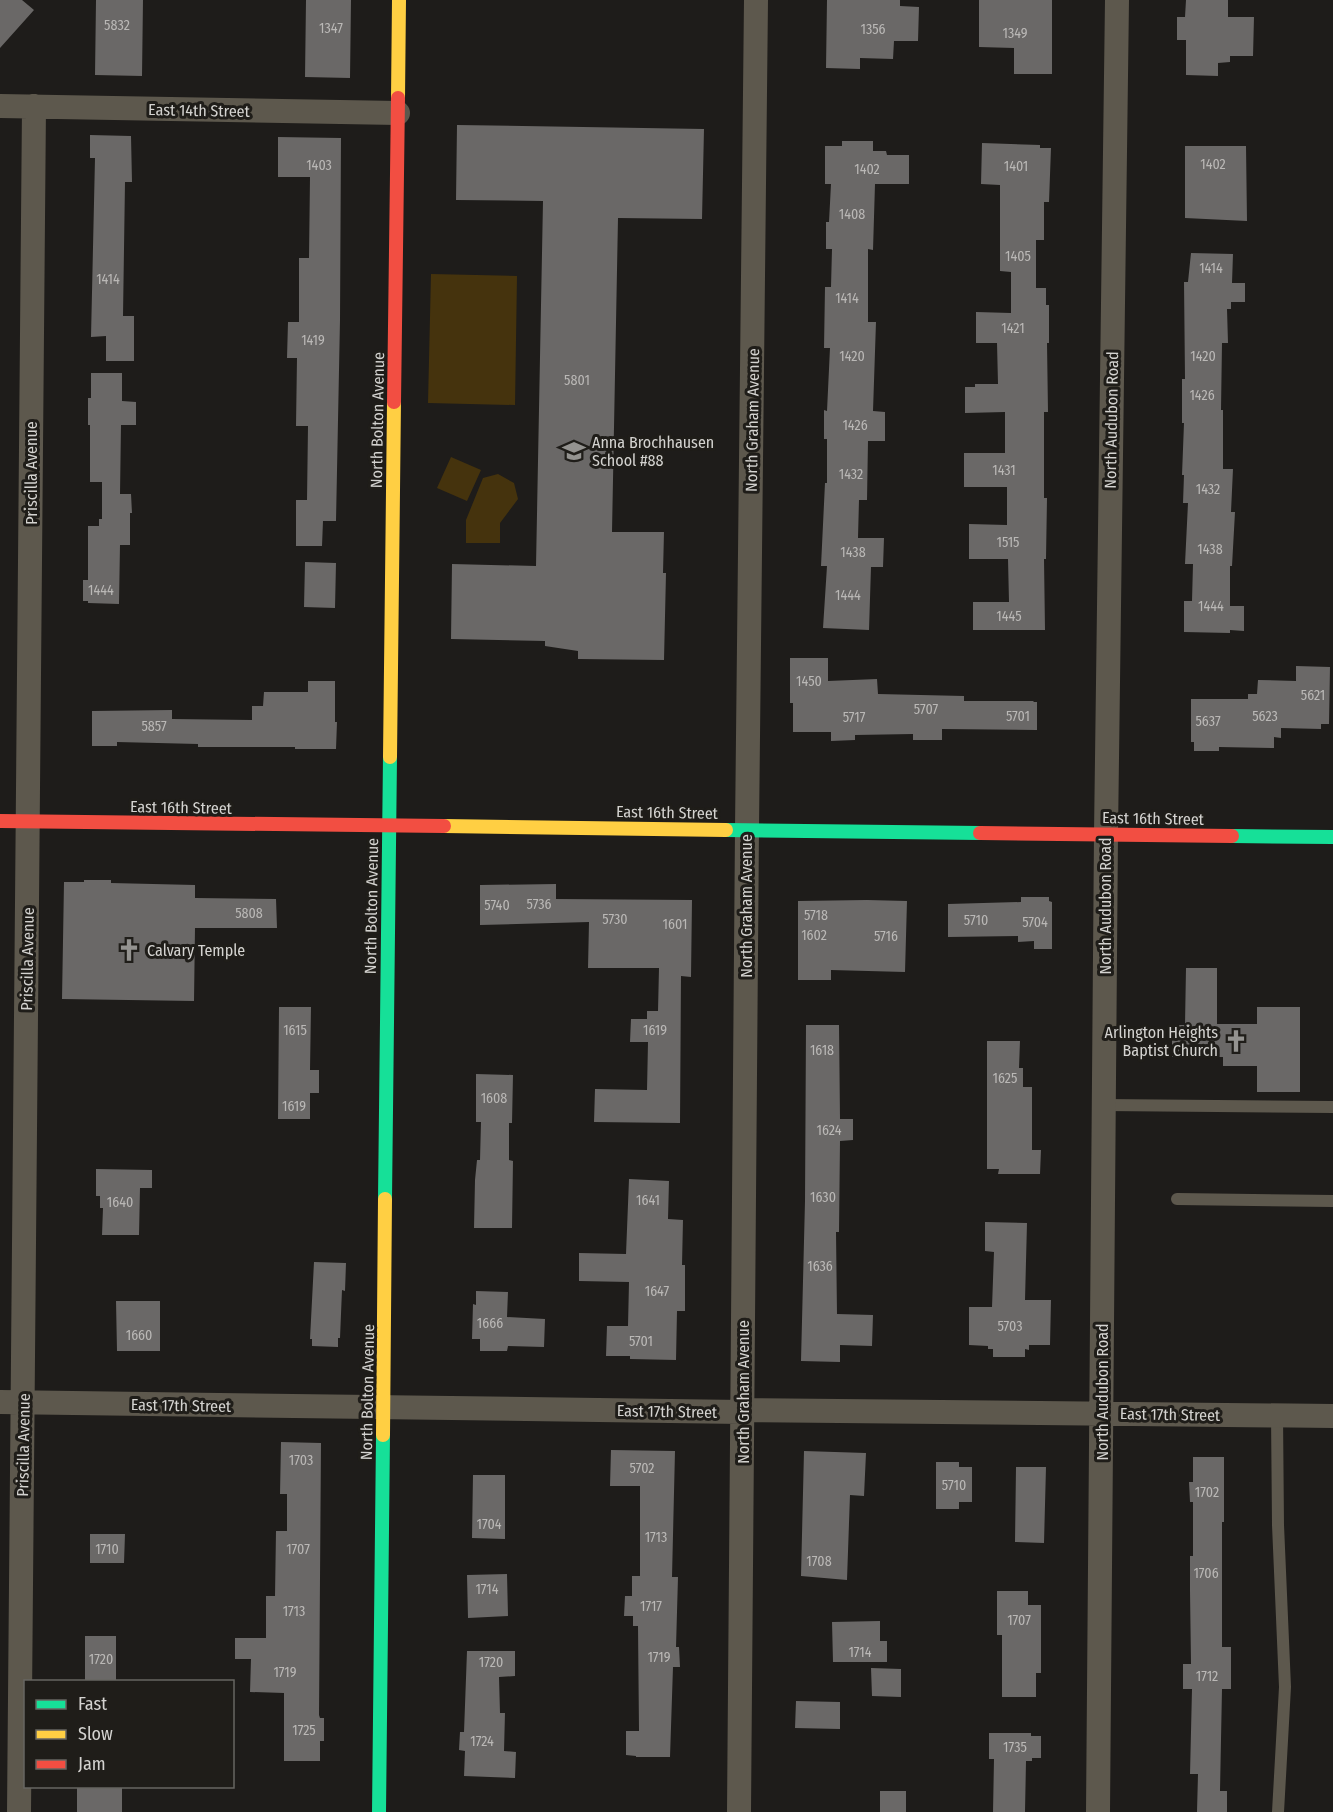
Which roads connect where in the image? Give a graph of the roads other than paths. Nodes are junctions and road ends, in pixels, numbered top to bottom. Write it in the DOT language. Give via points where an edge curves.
graph roads {
  1 [pos="399,0"];
  2 [pos="756,0"];
  3 [pos="1117,0"];
  4 [pos="0,106"];
  5 [pos="34,106"];
  6 [pos="398,113"];
  7 [pos="0,821"];
  8 [pos="29,821"];
  9 [pos="388,826"];
  10 [pos="747,830"];
  11 [pos="1106,834"];
  12 [pos="1333,837"];
  13 [pos="1104,1105"];
  14 [pos="1333,1107"];
  15 [pos="1177,1199"];
  16 [pos="1333,1201"];
  17 [pos="12,1402"];
  18 [pos="383,1407"];
  19 [pos="742,1412"];
  20 [pos="1102,1413"];
  21 [pos="1277,1415"];
  22 [pos="1333,1416"];
  23 [pos="19,1812"];
  24 [pos="379,1812"];
  25 [pos="739,1812"];
  26 [pos="1098,1812"];
  27 [pos="1278,1812"];
  1 -- 6 [label="street, North Bolton Avenue"];
  2 -- 10 [label="street, North Graham Avenue"];
  3 -- 11 [label="street, North Audubon Road"];
  4 -- 5 [label="street, East 14th Street"];
  5 -- 6 [label="street, East 14th Street"];
  5 -- 8 [label="street, Priscilla Avenue"];
  6 -- 9 [label="street, North Bolton Avenue"];
  7 -- 8 [label="street, East 16th Street"];
  8 -- 9 [label="street, East 16th Street"];
  8 -- 17 [label="street, Priscilla Avenue"];
  9 -- 10 [label="street, East 16th Street"];
  9 -- 18 [label="street, North Bolton Avenue"];
  10 -- 11 [label="street, East 16th Street"];
  10 -- 19 [label="street, North Graham Avenue"];
  11 -- 12 [label="street, East 16th Street"];
  11 -- 13 [label="street, North Audubon Road"];
  13 -- 14 [label="lane"];
  13 -- 20 [label="street, North Audubon Road"];
  15 -- 16 [label="lane"];
  17 -- 18 [label="street, East 17th Street"];
  17 -- 23 [label="street, Priscilla Avenue"];
  18 -- 19 [label="street, East 17th Street"];
  18 -- 24 [label="street, North Bolton Avenue"];
  19 -- 20 [label="street, East 17th Street"];
  19 -- 25 [label="street, North Graham Avenue"];
  20 -- 21 [label="street, East 17th Street"];
  20 -- 26 [label="street, North Audubon Road"];
  21 -- 22 [label="street, East 17th Street"];
  21 -- 27 [label="lane" via="1285,1687"];
}
